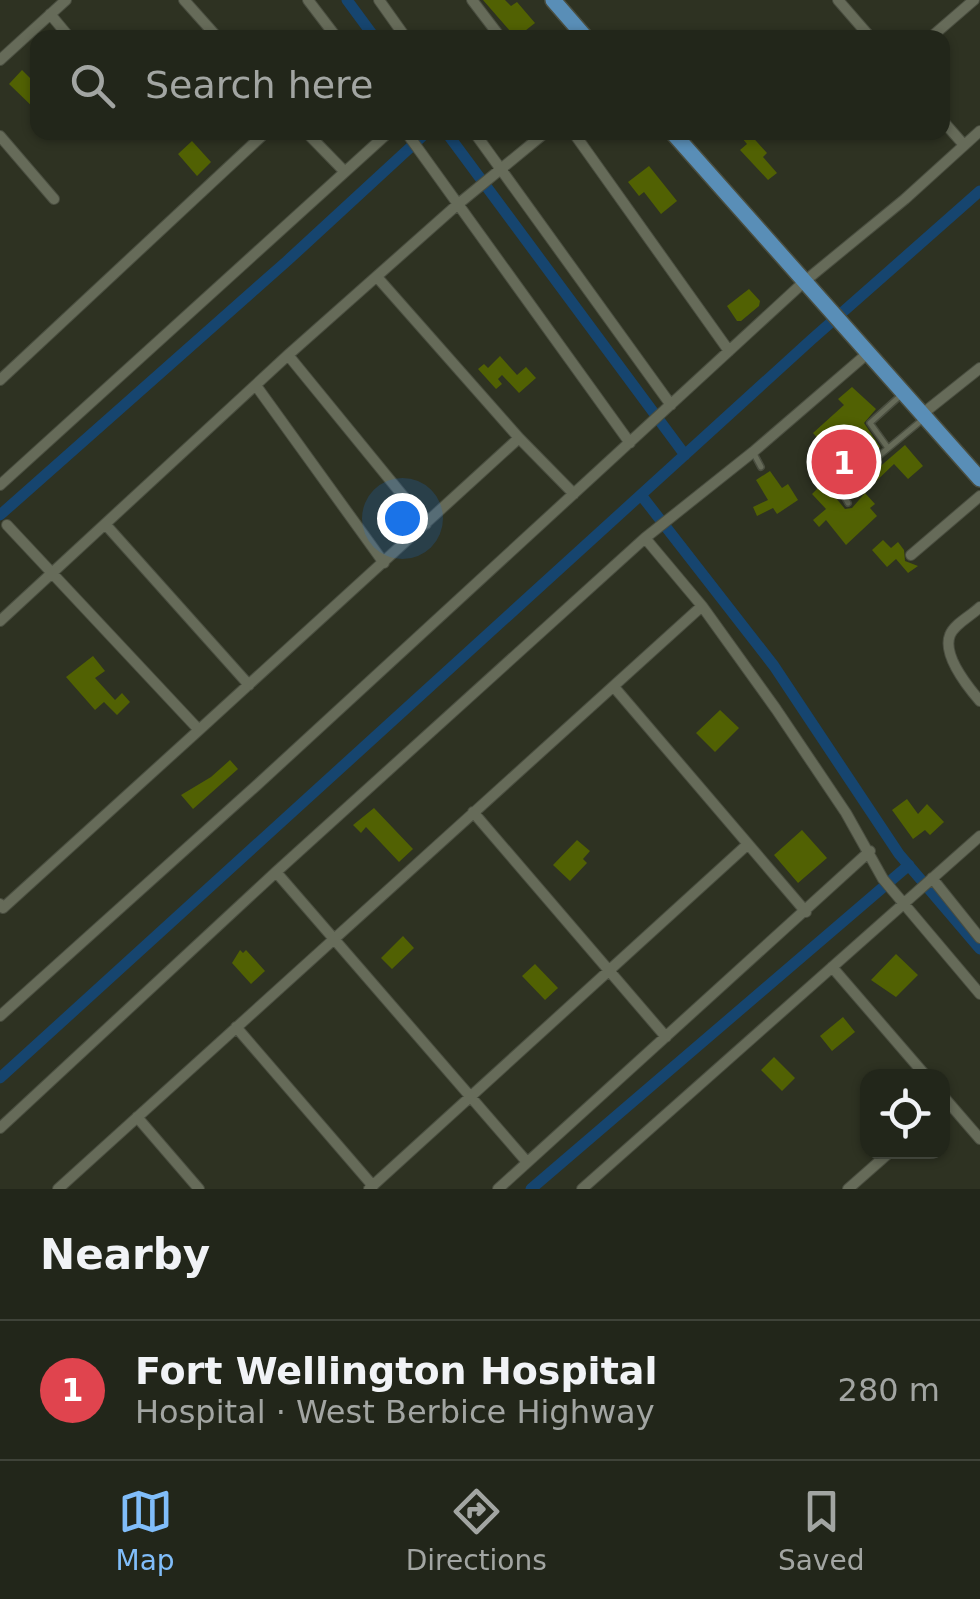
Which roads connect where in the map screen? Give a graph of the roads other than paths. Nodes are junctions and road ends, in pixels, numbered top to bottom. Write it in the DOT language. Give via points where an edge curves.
graph roads {
  1 [pos="66,0"];
  2 [pos="184,0"];
  3 [pos="308,0"];
  4 [pos="378,0"];
  5 [pos="472,0"];
  6 [pos="553,0"];
  7 [pos="838,0"];
  8 [pos="974,0"];
  9 [pos="50,14"];
  10 [pos="33,30"];
  11 [pos="63,30"];
  12 [pos="211,30"];
  13 [pos="331,30"];
  14 [pos="400,30"];
  15 [pos="494,30"];
  16 [pos="579,30"];
  17 [pos="864,30"];
  18 [pos="939,30"];
  19 [pos="30,32"];
  20 [pos="0,60"];
  21 [pos="950,129"];
  22 [pos="980,131"];
  23 [pos="0,136"];
  24 [pos="257,140"];
  25 [pos="314,140"];
  26 [pos="381,140"];
  27 [pos="412,140"];
  28 [pos="478,140"];
  29 [pos="537,140"];
  30 [pos="579,140"];
  31 [pos="679,140"];
  32 [pos="964,145"];
  33 [pos="345,172"];
  34 [pos="497,174"];
  35 [pos="54,199"];
  36 [pos="457,205"];
  37 [pos="377,277"];
  38 [pos="808,286"];
  39 [pos="730,351"];
  40 [pos="868,354"];
  41 [pos="288,355"];
  42 [pos="980,368"];
  43 [pos="0,380"];
  44 [pos="257,387"];
  45 [pos="902,394"];
  46 [pos="671,404"];
  47 [pos="922,417"];
  48 [pos="519,438"];
  49 [pos="630,443"];
  50 [pos="888,448"];
  51 [pos="753,452"];
  52 [pos="762,467"];
  53 [pos="980,479"];
  54 [pos="0,485"];
  55 [pos="574,494"];
  56 [pos="980,496"];
  57 [pos="848,503"];
  58 [pos="426,524"];
  59 [pos="7,525"];
  60 [pos="106,525"];
  61 [pos="645,538"];
  62 [pos="911,554"];
  63 [pos="384,562"];
  64 [pos="52,574"];
  65 [pos="702,606"];
  66 [pos="979,610"];
  67 [pos="0,621"];
  68 [pos="249,685"];
  69 [pos="614,687"];
  70 [pos="980,701"];
  71 [pos="199,730"];
  72 [pos="473,812"];
  73 [pos="980,836"];
  74 [pos="748,844"];
  75 [pos="870,851"];
  76 [pos="276,872"];
  77 [pos="932,878"];
  78 [pos="904,903"];
  79 [pos="1,908"];
  80 [pos="806,912"];
  81 [pos="980,938"];
  82 [pos="333,939"];
  83 [pos="832,967"];
  84 [pos="611,970"];
  85 [pos="980,994"];
  86 [pos="0,1016"];
  87 [pos="236,1027"];
  88 [pos="666,1037"];
  89 [pos="920,1069"];
  90 [pos="471,1096"];
  91 [pos="950,1107"];
  92 [pos="138,1116"];
  93 [pos="0,1128"];
  94 [pos="980,1139"];
  95 [pos="882,1159"];
  96 [pos="528,1162"];
  97 [pos="371,1187"];
  98 [pos="58,1189"];
  99 [pos="199,1189"];
  100 [pos="498,1189"];
  101 [pos="582,1189"];
  102 [pos="848,1189"];
  1 -- 9 [label="street"];
  2 -- 12 [label="street"];
  3 -- 13 [label="street"];
  4 -- 14 [label="street"];
  5 -- 15 [label="street"];
  6 -- 16 [label="main road"];
  7 -- 17 [label="street"];
  8 -- 18 [label="street"];
  9 -- 10 [label="street"];
  9 -- 11 [label="street"];
  19 -- 20 [label="street"];
  21 -- 32 [label="street"];
  22 -- 32 [label="street"];
  23 -- 35 [label="street"];
  24 -- 43 [label="street"];
  25 -- 33 [label="street"];
  26 -- 33 [label="street"];
  27 -- 36 [label="street"];
  28 -- 34 [label="street"];
  29 -- 34 [label="street"];
  30 -- 39 [label="street"];
  31 -- 38 [label="main road"];
  32 -- 38 [label="street"];
  33 -- 54 [label="street"];
  34 -- 36 [label="street"];
  34 -- 46 [label="street"];
  36 -- 37 [label="street"];
  36 -- 49 [label="street"];
  37 -- 41 [label="street"];
  37 -- 48 [label="street"];
  38 -- 39 [label="street"];
  38 -- 40 [label="main road"];
  39 -- 46 [label="street"];
  40 -- 45 [label="main road"];
  40 -- 51 [label="street"];
  41 -- 44 [label="street"];
  41 -- 58 [label="street"];
  42 -- 47 [label="street"];
  44 -- 60 [label="street"];
  44 -- 63 [label="street"];
  45 -- 47 [label="main road"];
  45 -- 50 [label="lane" via="870,422"];
  46 -- 49 [label="street"];
  47 -- 50 [label="lane"];
  47 -- 53 [label="main road"];
  48 -- 55 [label="street"];
  48 -- 58 [label="street"];
  49 -- 55 [label="street"];
  50 -- 57 [label="lane" via="844,494"];
  51 -- 52 [label="lane"];
  51 -- 61 [label="street"];
  55 -- 86 [label="street"];
  56 -- 62 [label="street"];
  58 -- 63 [label="street"];
  59 -- 64 [label="street"];
  60 -- 64 [label="street"];
  60 -- 68 [label="street"];
  61 -- 65 [label="street"];
  61 -- 76 [label="street"];
  63 -- 68 [label="street"];
  64 -- 67 [label="street"];
  64 -- 71 [label="street"];
  65 -- 69 [label="street"];
  65 -- 75 [label="street"];
  66 -- 70 [label="street" via="954,629 948,646"];
  68 -- 71 [label="street"];
  69 -- 72 [label="street"];
  69 -- 74 [label="street"];
  71 -- 79 [label="street"];
  72 -- 82 [label="street"];
  72 -- 84 [label="street"];
  73 -- 77 [label="street"];
  74 -- 80 [label="street"];
  74 -- 84 [label="street"];
  75 -- 78 [label="street"];
  75 -- 80 [label="street"];
  76 -- 82 [label="street"];
  76 -- 93 [label="street"];
  77 -- 78 [label="street"];
  77 -- 81 [label="street"];
  78 -- 83 [label="street"];
  78 -- 85 [label="street"];
  80 -- 88 [label="street"];
  82 -- 87 [label="street"];
  82 -- 90 [label="street"];
  83 -- 89 [label="street"];
  83 -- 101 [label="street"];
  84 -- 88 [label="street"];
  84 -- 90 [label="street"];
  87 -- 92 [label="street"];
  87 -- 97 [label="street"];
  88 -- 96 [label="street"];
  90 -- 96 [label="street"];
  90 -- 97 [label="street"];
  91 -- 94 [label="street"];
  92 -- 98 [label="street"];
  92 -- 99 [label="street"];
  95 -- 102 [label="street"];
  96 -- 100 [label="street"];
}
